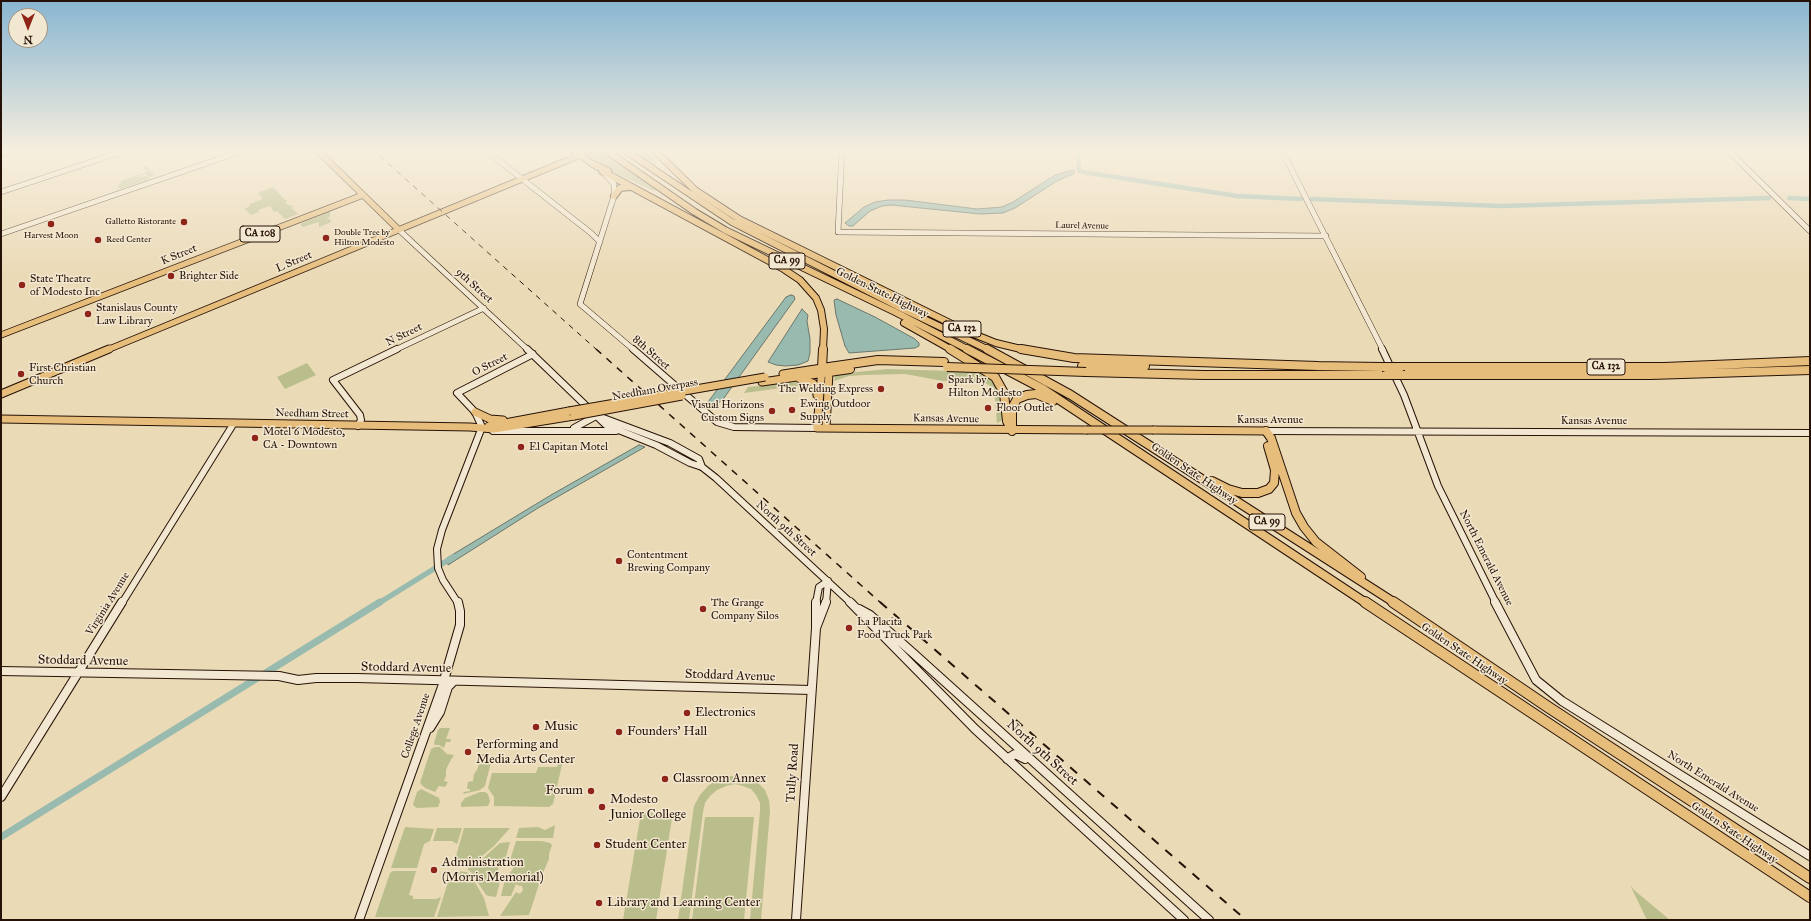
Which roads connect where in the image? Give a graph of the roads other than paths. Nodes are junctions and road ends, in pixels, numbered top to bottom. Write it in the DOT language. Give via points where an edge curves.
graph roads {
  1 [pos="123,192"];
  2 [pos="361,192"];
  3 [pos="490,192"];
  4 [pos="539,192"];
  5 [pos="614,192"];
  6 [pos="617,192"];
  7 [pos="642,192"];
  8 [pos="653,192"];
  9 [pos="666,192"];
  10 [pos="686,192"];
  11 [pos="690,192"];
  12 [pos="698,192"];
  13 [pos="840,192"];
  14 [pos="1303,192"];
  15 [pos="1772,192"];
  16 [pos="364,195"];
  17 [pos="614,196"];
  18 [pos="702,203"];
  19 [pos="398,229"];
  20 [pos="1810,232"];
  21 [pos="1,234"];
  22 [pos="1326,236"];
  23 [pos="600,242"];
  24 [pos="760,248"];
  25 [pos="881,306"];
  26 [pos="484,308"];
  27 [pos="1,335"];
  28 [pos="533,354"];
  29 [pos="1810,361"];
  30 [pos="1318,366"];
  31 [pos="1084,369"];
  32 [pos="1810,370"];
  33 [pos="824,371"];
  34 [pos="786,379"];
  35 [pos="764,380"];
  36 [pos="1,394"];
  37 [pos="819,397"];
  38 [pos="475,412"];
  39 [pos="572,413"];
  40 [pos="544,415"];
  41 [pos="596,416"];
  42 [pos="1,419"];
  43 [pos="234,423"];
  44 [pos="358,426"];
  45 [pos="730,426"];
  46 [pos="1100,426"];
  47 [pos="484,428"];
  48 [pos="817,428"];
  49 [pos="826,428"];
  50 [pos="569,431"];
  51 [pos="1012,431"];
  52 [pos="1266,431"];
  53 [pos="622,432"];
  54 [pos="1417,432"];
  55 [pos="1810,433"];
  56 [pos="1169,458"];
  57 [pos="702,467"];
  58 [pos="828,582"];
  59 [pos="856,608"];
  60 [pos="1407,611"];
  61 [pos="816,628"];
  62 [pos="1,671"];
  63 [pos="78,673"];
  64 [pos="444,680"];
  65 [pos="454,681"];
  66 [pos="811,690"];
  67 [pos="425,736"];
  68 [pos="1007,759"];
  69 [pos="1,796"];
  70 [pos="1079,803"];
  71 [pos="1810,856"];
  72 [pos="1810,878"];
  73 [pos="1810,897"];
  74 [pos="359,920"];
  75 [pos="796,920"];
  76 [pos="1184,920"];
  77 [pos="1209,920"];
  1 -- 21 [label="street"];
  2 -- 16 [label="main road, 9th Street"];
  3 -- 19 [label="main road, L Street"];
  4 -- 23 [label="street"];
  5 -- 17 [label="street"];
  6 -- 17 [label="highway"];
  7 -- 33 [label="highway" via="782,268 805,284 818,301 822,313"];
  8 -- 24 [label="highway" via="730,236"];
  9 -- 24 [label="highway, Golden State Highway / CA 99" via="695,212"];
  10 -- 18 [label="highway, Golden State Highway / CA 99"];
  11 -- 18 [label="highway"];
  12 -- 30 [label="highway, CA 132" via="739,219 966,331 996,342 1036,353 1074,358"];
  13 -- 22 [label="street, Laurel Avenue" via="838,232"];
  14 -- 22 [label="street, North Emerald Avenue"];
  15 -- 20 [label="street"];
  16 -- 19 [label="main road, 9th Street"];
  16 -- 27 [label="main road, K Street / CA 108"];
  17 -- 23 [label="street"];
  18 -- 56 [label="highway, Golden State Highway / CA 99" via="774,244 1071,394"];
  19 -- 26 [label="street, 9th Street"];
  19 -- 36 [label="main road, L Street"];
  22 -- 54 [label="street, North Emerald Avenue" via="1404,395"];
  23 -- 45 [label="street, 8th Street" via="580,304 703,412 717,422"];
  24 -- 25 [label="highway, Golden State Highway / CA 99"];
  25 -- 46 [label="highway, Golden State Highway / CA 99" via="1006,369"];
  25 -- 51 [label="highway" via="889,314 995,377 1004,393 1007,421"];
  26 -- 28 [label="street, 9th Street"];
  26 -- 44 [label="street, N Street" via="333,380 360,415"];
  28 -- 38 [label="street, O Street" via="457,393"];
  28 -- 41 [label="street, 9th Street"];
  29 -- 30 [label="highway, CA 132, bridge" via="1645,367"];
  30 -- 31 [label="highway"];
  31 -- 32 [label="highway, CA 132, bridge" via="1234,375 1650,375"];
  31 -- 33 [label="highway, CA 132, bridge" via="945,364 877,365"];
  33 -- 34 [label="main road, Needham Overpass"];
  33 -- 35 [label="main road, Needham Overpass"];
  33 -- 37 [label="main road"];
  33 -- 49 [label="main road"];
  34 -- 35 [label="main road, Needham Overpass"];
  34 -- 37 [label="main road" via="810,381 816,386"];
  35 -- 39 [label="main road, Needham Overpass, bridge"];
  37 -- 48 [label="main road"];
  38 -- 40 [label="main road" via="494,420"];
  38 -- 47 [label="street"];
  39 -- 40 [label="main road, Needham Overpass"];
  39 -- 47 [label="main road, Needham Overpass" via="516,427"];
  40 -- 47 [label="main road, Needham Overpass"];
  41 -- 50 [label="street"];
  41 -- 53 [label="street, 9th Street" via="606,425"];
  41 -- 57 [label="street, North 9th Street" via="670,443 699,459"];
  42 -- 43 [label="main road, Needham Street"];
  43 -- 44 [label="main road, Needham Street"];
  43 -- 63 [label="street, Virginia Avenue"];
  44 -- 47 [label="main road, Needham Street"];
  45 -- 48 [label="street, Kansas Avenue"];
  46 -- 51 [label="highway" via="1052,400 1033,394 1020,397 1014,403"];
  46 -- 73 [label="highway, Golden State Highway / CA 99"];
  47 -- 50 [label="street, Needham Street" via="507,432"];
  47 -- 64 [label="street, College Avenue" via="440,534 437,549 439,571 457,600 460,616 458,636"];
  48 -- 49 [label="main road, Kansas Avenue"];
  49 -- 51 [label="main road, Kansas Avenue"];
  50 -- 53 [label="street, Needham Street"];
  51 -- 52 [label="main road, Kansas Avenue, bridge"];
  52 -- 54 [label="street, Kansas Avenue"];
  52 -- 56 [label="highway" via="1265,437 1275,478 1269,489 1258,493 1234,491"];
  52 -- 60 [label="highway" via="1271,438 1299,520 1309,535"];
  53 -- 57 [label="street, North 9th Street"];
  54 -- 55 [label="street, Kansas Avenue"];
  54 -- 71 [label="street, North Emerald Avenue" via="1452,516 1536,680 1562,701"];
  56 -- 60 [label="highway, Golden State Highway / CA 99"];
  57 -- 58 [label="street, North 9th Street"];
  58 -- 59 [label="street, North 9th Street"];
  58 -- 61 [label="street, Tully Road" via="825,608"];
  58 -- 61 [label="street, Tully Road" via="820,587"];
  59 -- 68 [label="street, North 9th Street"];
  59 -- 70 [label="street, North 9th Street" via="870,615"];
  60 -- 72 [label="highway, Golden State Highway / CA 99" via="1548,707"];
  61 -- 66 [label="street, Tully Road"];
  62 -- 63 [label="street, Stoddard Avenue"];
  63 -- 64 [label="street, Stoddard Avenue" via="284,676 298,680"];
  63 -- 69 [label="street, Virginia Avenue"];
  64 -- 65 [label="street, Stoddard Avenue"];
  64 -- 67 [label="street, College Avenue"];
  65 -- 66 [label="street, Stoddard Avenue"];
  65 -- 67 [label="street" via="448,687 440,712"];
  66 -- 75 [label="street, Tully Road"];
  67 -- 74 [label="street, College Avenue"];
  68 -- 70 [label="street" via="1013,754 1020,755 1067,796"];
  68 -- 76 [label="street, North 9th Street"];
  70 -- 77 [label="street, North 9th Street"];
}
